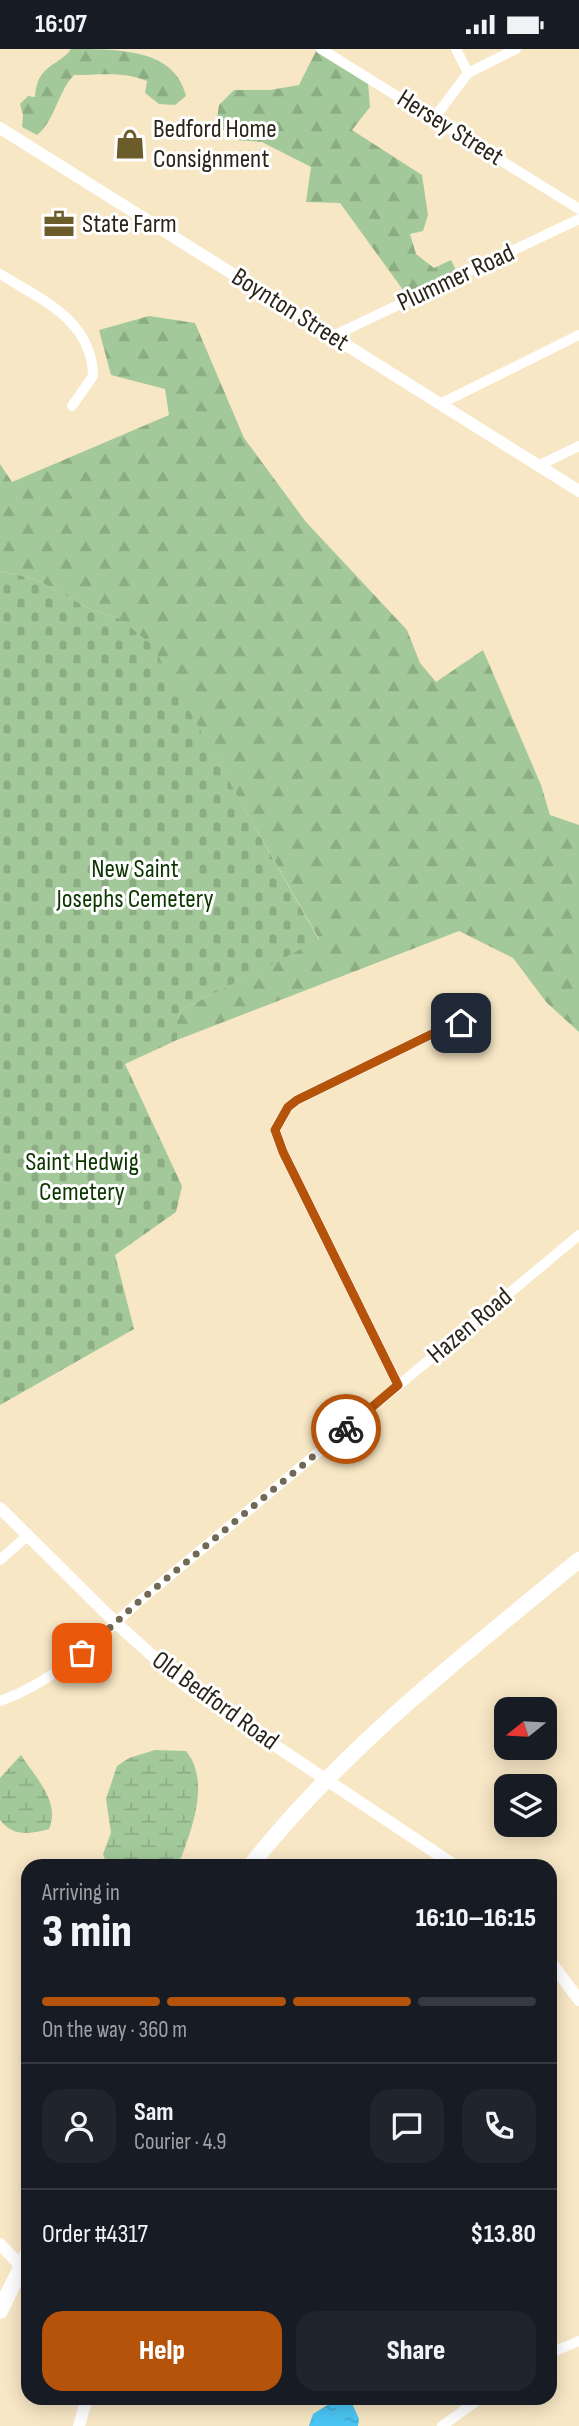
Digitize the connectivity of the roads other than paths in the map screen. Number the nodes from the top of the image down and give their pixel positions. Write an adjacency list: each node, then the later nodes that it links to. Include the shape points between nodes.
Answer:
1 (321, 49): 5 (street, Hersey Street)
2 (456, 49): 4 (street)
3 (516, 49): 4 (street)
4 (468, 73): 5 (street)
5 (435, 117): 7 (street, Hersey Street)
6 (0, 128): 11 (street, Boynton Street)
7 (579, 209)
8 (579, 219): 11 (street, Plummer Road)
9 (0, 274): 13 (street, via 62,312 79,329 90,352 93,376)
10 (579, 335): 12 (street)
11 (332, 336): 12 (street, Boynton Street)
12 (440, 404): 15 (street, Boynton Street)
13 (72, 406)
14 (579, 446): 15 (street)
15 (538, 466): 16 (street, Boynton Street)
16 (579, 491)
17 (461, 1023): 19 (street, via 297,1100 275,1130)
18 (579, 1235): 19 (street, Hazen Road)
19 (398, 1385): 24 (street, Hazen Road)
20 (0, 1509): 21 (street, Old Bedford Road)
21 (27, 1536): 22 (street); 24 (street, Old Bedford Road)
22 (0, 1560)
23 (579, 1560): 26 (main road, via 364,1742)
24 (116, 1623): 25 (street, Hazen Road, via 53,1676); 27 (street, Old Bedford Road, via 186,1686)
25 (0, 1701)
26 (256, 1859)
27 (445, 1859)
28 (557, 1970): 29 (street)
29 (579, 2000)
30 (0, 2244): 31 (street)
31 (21, 2261)
32 (21, 2272): 33 (main road)
33 (0, 2311)
34 (579, 2341): 35 (street)
35 (557, 2350)
36 (85, 2405): 38 (street)
37 (471, 2405): 39 (street)
38 (79, 2426)
39 (442, 2426)

